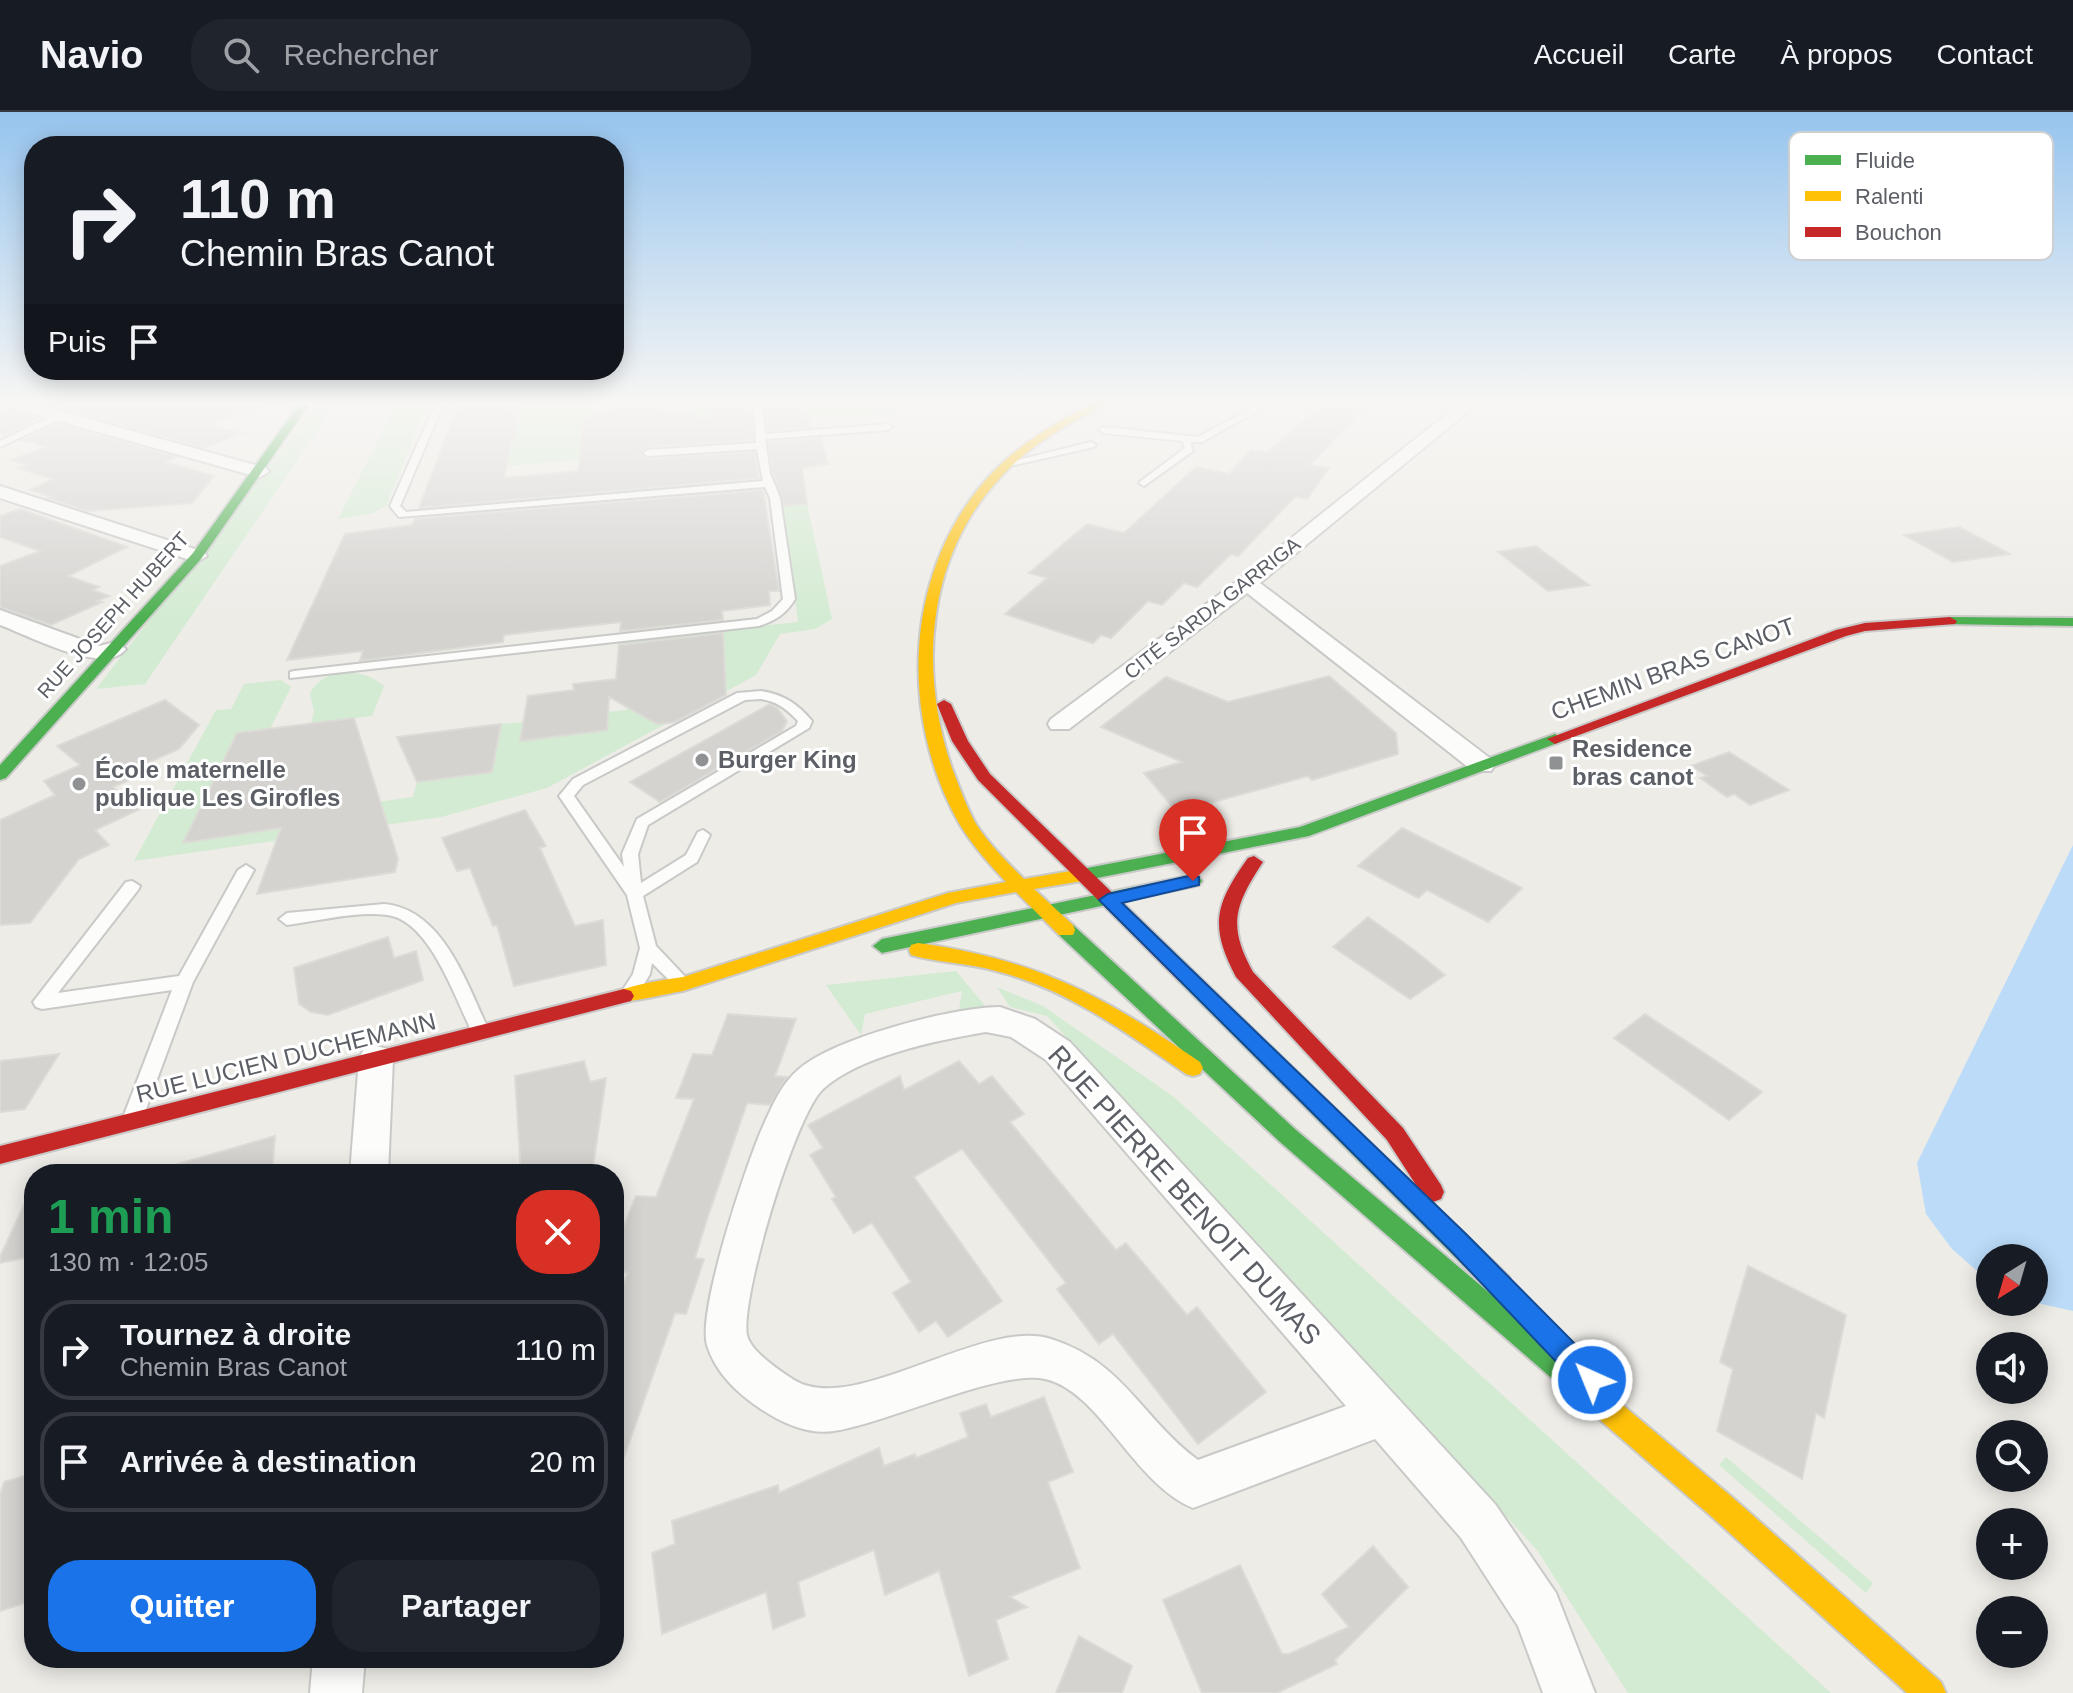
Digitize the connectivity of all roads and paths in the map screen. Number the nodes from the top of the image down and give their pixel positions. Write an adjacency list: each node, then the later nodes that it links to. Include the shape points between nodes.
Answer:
1 (259, 474): 10 (main road, RUE JOSEPH HUBERT)
2 (409, 474): 8 (lane, via 395,506 403,515)
3 (765, 474): 8 (lane)
4 (994, 474): 14 (main road, via 946,542)
5 (1156, 474): 7 (lane)
6 (1382, 474): 11 (street, CITÉ SARDA GARRIGA)
7 (1144, 483)
8 (767, 484): 16 (lane, via 775,498 789,599 774,617)
9 (0, 492): 10 (street)
10 (197, 556): 15 (main road, RUE JOSEPH HUBERT)
11 (1247, 583): 17 (street, CITÉ SARDA GARRIGA); 18 (street)
12 (0, 617): 15 (street, via 98,654)
13 (2073, 622): 18 (main road, CHEMIN BRAS CANOT, via 1967,620 1865,627)
14 (924, 641): 24 (main road, via 960,741 984,777); 25 (main road, via 927,719 937,757 969,827)
15 (115, 649): 19 (main road, RUE JOSEPH HUBERT)
16 (294, 675)
17 (1060, 724)
18 (1482, 765): 20 (main road, CHEMIN BRAS CANOT)
19 (0, 775)
20 (1303, 832): 22 (main road, CHEMIN BRAS CANOT); 24 (main road, CHEMIN BRAS CANOT)
21 (703, 835): 27 (lane, via 692,858)
22 (1254, 862): 28 (main road, CHEMIN BRAS CANOT); 44 (main road, via 1225,909 1223,928 1230,952 1246,977 1395,1134)
23 (246, 870): 34 (lane)
24 (1082, 873): 25 (main road, CHEMIN BRAS CANOT); 28 (main road)
25 (1021, 884): 29 (main road); 33 (main road, RUE LUCIEN DUCHEMANN, via 954,897)
26 (132, 886): 34 (lane, via 42,1002)
27 (635, 894): 27 (lane, via 630,854 642,822 802,728 805,721 793,707 761,693 742,696 578,782 566,796); 31 (lane)
28 (1108, 900): 29 (main road, CHEMIN BRAS CANOT); 44 (main road)
29 (1047, 913): 32 (main road, RUE LUCIEN DUCHEMANN); 40 (main road)
30 (287, 919): 38 (lane, via 393,910 426,931)
31 (648, 948): 35 (lane); 36 (lane)
32 (857, 950): 33 (main road, RUE LUCIEN DUCHEMANN); 40 (main road, via 990,958 1043,974 1101,1005)
33 (750, 965): 35 (main road, RUE LUCIEN DUCHEMANN)
34 (184, 982): 41 (lane)
35 (683, 984): 36 (main road, RUE LUCIEN DUCHEMANN); 37 (main road, RUE LUCIEN DUCHEMANN, via 655,998)
36 (630, 993): 37 (main road, RUE LUCIEN DUCHEMANN)
37 (584, 1009): 38 (main road, RUE LUCIEN DUCHEMANN)
38 (481, 1033): 39 (main road, RUE LUCIEN DUCHEMANN)
39 (376, 1059): 41 (main road, RUE LUCIEN DUCHEMANN); 43 (street)
40 (1262, 1116): 48 (main road)
41 (131, 1122): 42 (main road, RUE LUCIEN DUCHEMANN)
42 (0, 1155)
43 (370, 1164)
44 (1480, 1265): 45 (main road)
45 (1514, 1299)
46 (1536, 1322): 48 (main road)
47 (1384, 1413): 47 (street, RUE PIERRE BENOIT DUMAS, via 1193,1485 1173,1472 1099,1387 1075,1368 1030,1354 852,1404 820,1410 797,1405 771,1391 742,1364 729,1348 724,1326 785,1114 816,1075 858,1053 987,1019 1025,1028 1058,1051); 51 (street, RUE PIERRE BENOIT DUMAS, via 1478,1521 1538,1611)
48 (1680, 1472): 52 (main road)
49 (338, 1668): 50 (street)
50 (336, 1693)
51 (1569, 1693)
52 (1930, 1693)

